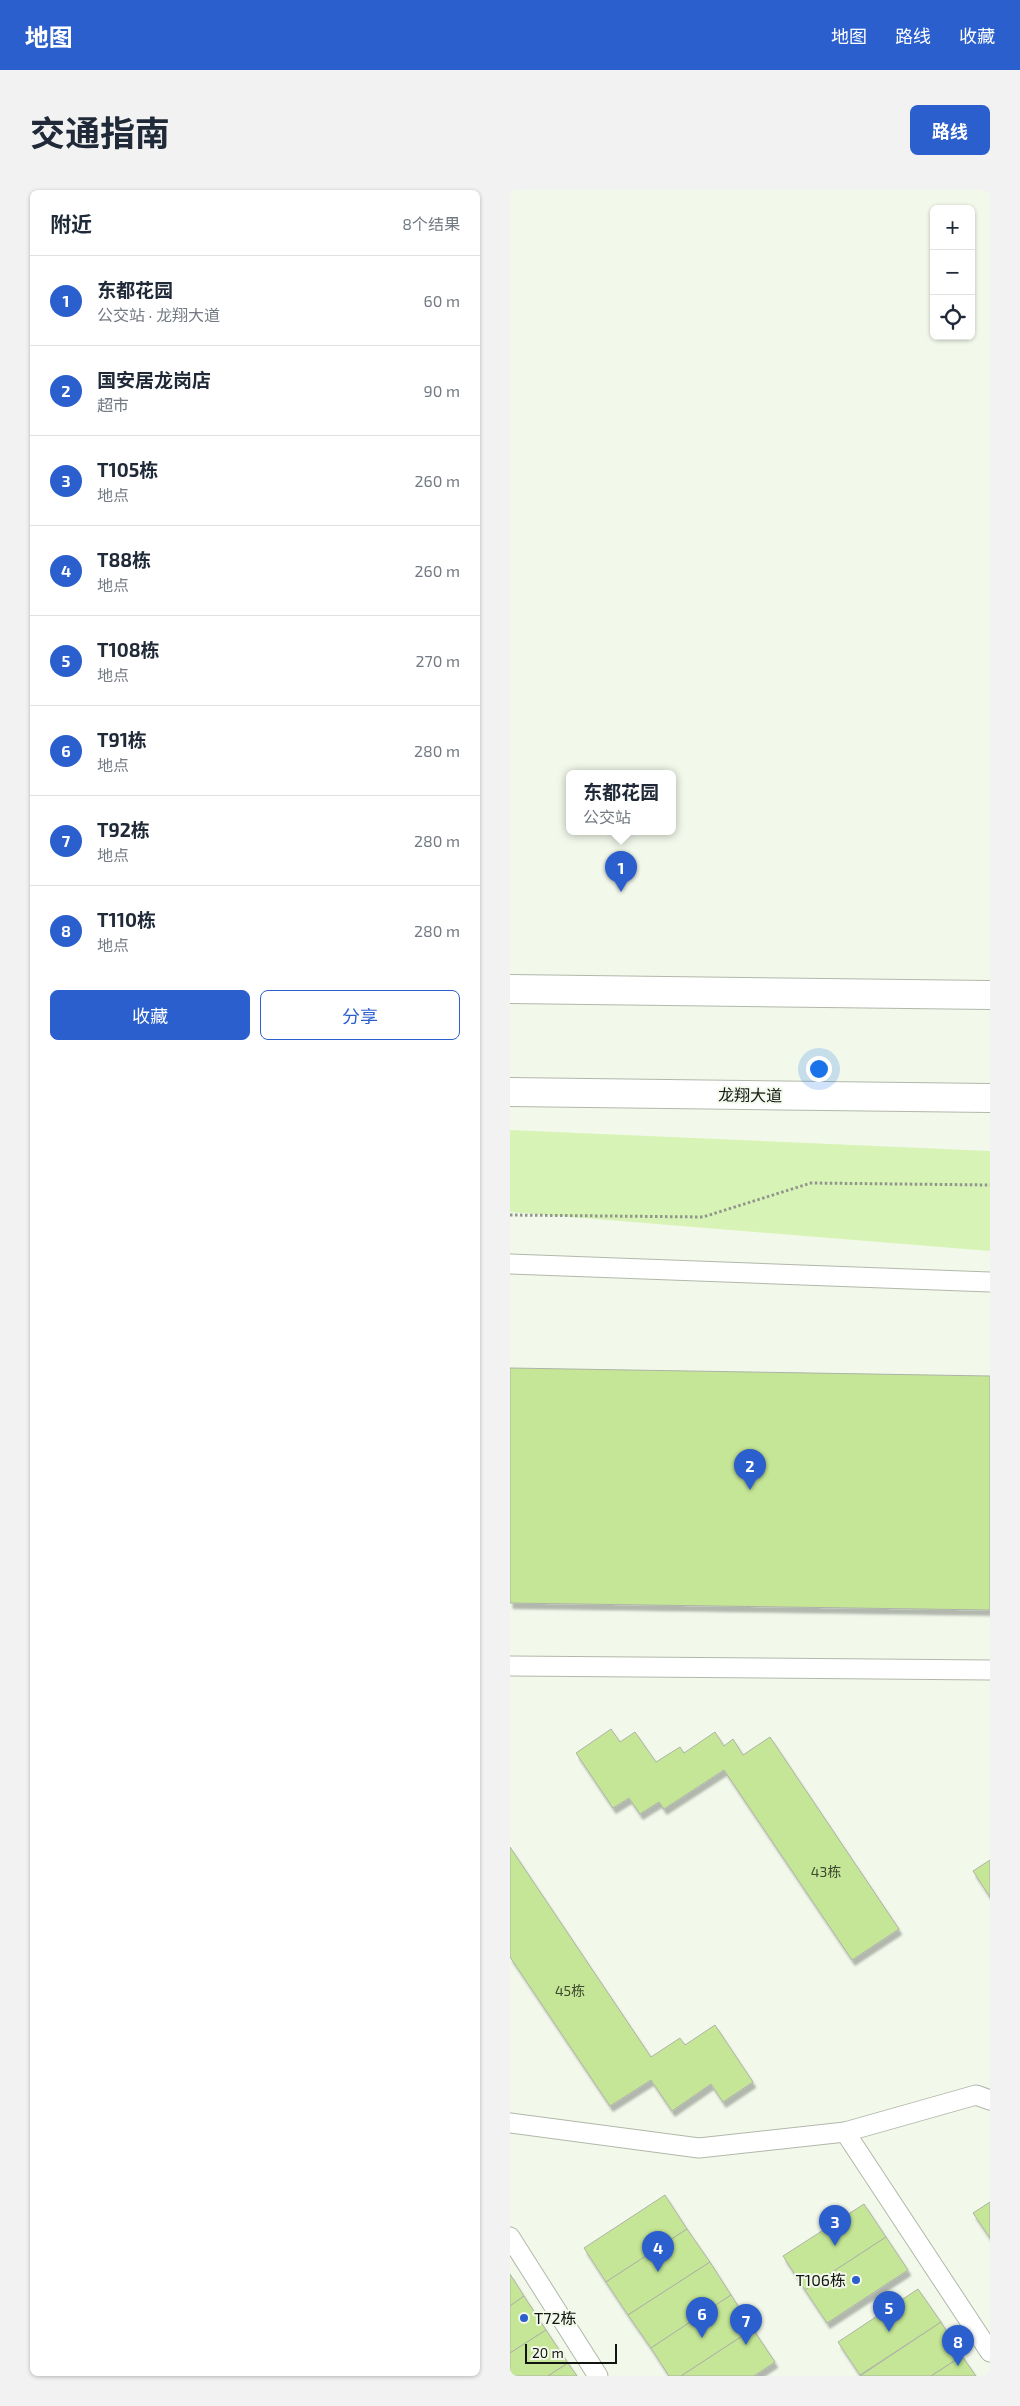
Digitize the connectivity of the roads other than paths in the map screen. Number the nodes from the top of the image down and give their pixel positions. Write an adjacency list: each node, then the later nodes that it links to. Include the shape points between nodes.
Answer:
1 (510, 989): 2 (main road)
2 (990, 995)
3 (510, 1092): 4 (main road, 龙翔大道)
4 (990, 1098)
5 (510, 1264): 6 (lane)
6 (990, 1282)
7 (510, 1666): 8 (lane)
8 (990, 1670)
9 (990, 2100): 11 (lane, via 976,2095)
10 (510, 2123): 11 (lane, via 699,2148)
11 (845, 2132): 13 (lane)
12 (510, 2238): 14 (lane)
13 (990, 2352)
14 (598, 2376)

